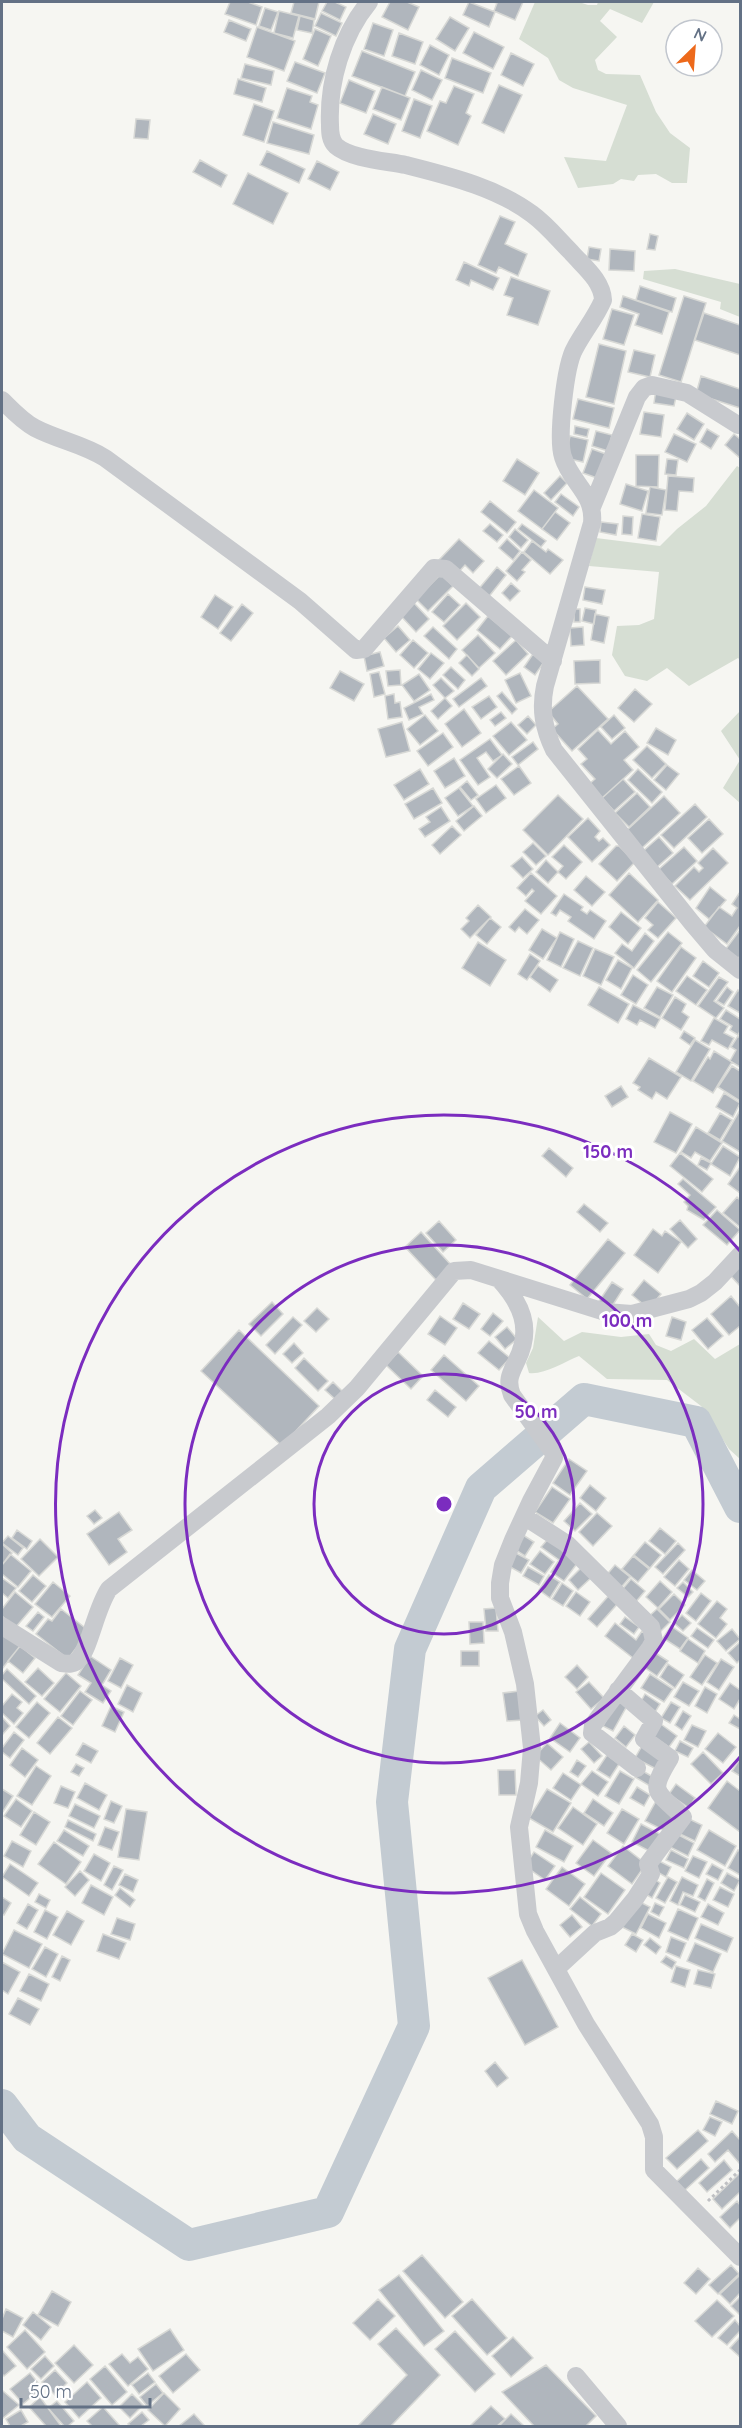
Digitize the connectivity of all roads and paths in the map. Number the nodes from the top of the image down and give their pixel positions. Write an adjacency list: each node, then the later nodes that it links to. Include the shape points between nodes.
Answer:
1 (369, 2): 4 (street, via 349,35 333,80 329,109 335,145 367,158 456,178 517,204 548,228 600,284 603,300 571,358 560,444 567,467)
2 (2, 400): 5 (street, via 26,423 105,458 300,601 356,650 364,649 434,568 440,568 446,569)
3 (738, 425): 4 (street, via 687,393 652,385 644,388)
4 (592, 507): 5 (street, via 592,523)
5 (553, 660): 6 (street, via 542,702 546,735 554,750 692,924 715,950)
6 (741, 970)
7 (741, 1255): 8 (street, via 701,1293 632,1314 605,1312)
8 (499, 1279): 9 (street, via 514,1295 524,1316 521,1352 508,1384 554,1458); 10 (street, via 471,1270 454,1271 357,1388 328,1416 110,1589 78,1660 61,1663)
9 (525, 1517): 11 (street, via 567,1544 651,1627 654,1641); 13 (street, via 503,1565 500,1598 525,1684 532,1748 519,1827 528,1914)
10 (2, 1626)
11 (618, 1690): 12 (street, via 597,1718 592,1733); 13 (street, via 654,1720 644,1739 670,1758 656,1781 657,1791 683,1817 648,1864 651,1874 645,1885 616,1922 595,1933)
12 (637, 1768)
13 (556, 1969): 15 (street, via 650,2124 654,2170)
14 (741, 2170): 15 (path)
15 (695, 2212): 16 (street)
16 (741, 2258)
17 (576, 2376): 18 (street)
18 (618, 2427)

